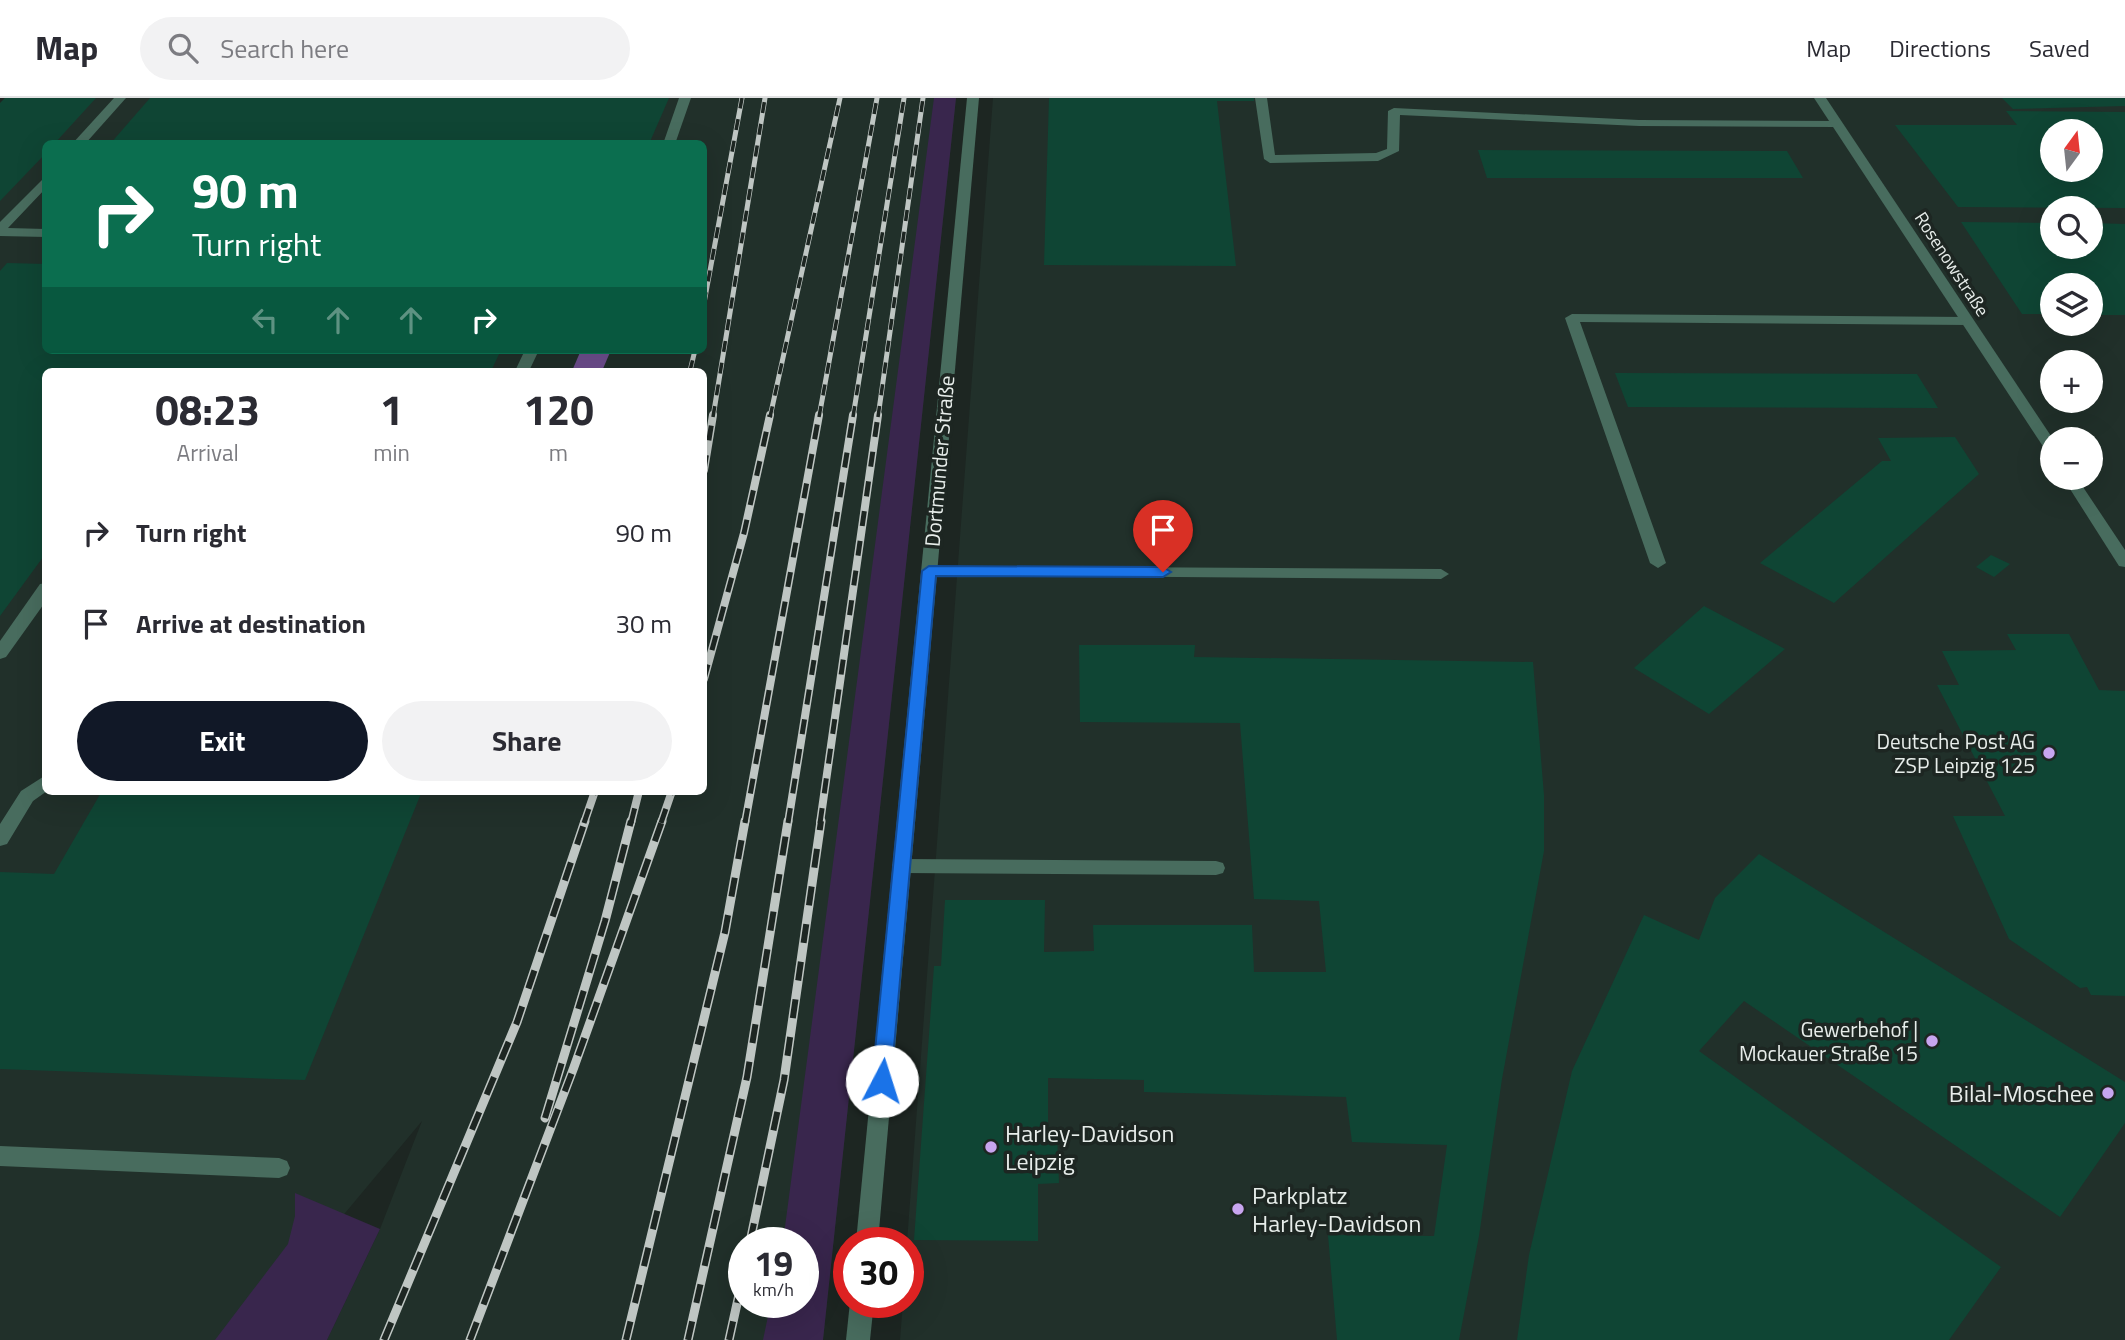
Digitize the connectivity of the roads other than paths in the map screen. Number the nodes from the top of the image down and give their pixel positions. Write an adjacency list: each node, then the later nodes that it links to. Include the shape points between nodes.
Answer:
1 (120, 98): 9 (street)
2 (685, 98): 10 (street)
3 (973, 98): 19 (street, Dortmunder Straße)
4 (1261, 98): 7 (street, via 1270,159 1378,157 1393,151)
5 (1390, 98): 7 (street)
6 (1820, 98): 8 (street, Rosenowstraße)
7 (1394, 111): 8 (street, via 1639,123)
8 (1836, 124): 14 (street, Rosenowstraße)
9 (82, 140)
10 (670, 140)
11 (42, 184): 12 (street)
12 (0, 231): 13 (street)
13 (42, 233)
14 (1967, 321): 15 (street, Rosenowstraße); 18 (street, via 1572,318)
15 (2040, 432)
16 (2078, 490): 17 (street)
17 (2125, 562)
18 (1658, 563)
19 (929, 571): 20 (street); 25 (street, Dortmunder Straße)
20 (1441, 574)
21 (42, 594): 22 (street)
22 (0, 653)
23 (42, 785): 24 (street, via 27,796)
24 (0, 839)
25 (901, 866): 26 (street); 29 (street, Dortmunder Straße)
26 (1216, 868)
27 (0, 1156): 28 (street)
28 (279, 1168)
29 (868, 1227)
30 (860, 1318): 31 (street)
31 (858, 1340)

